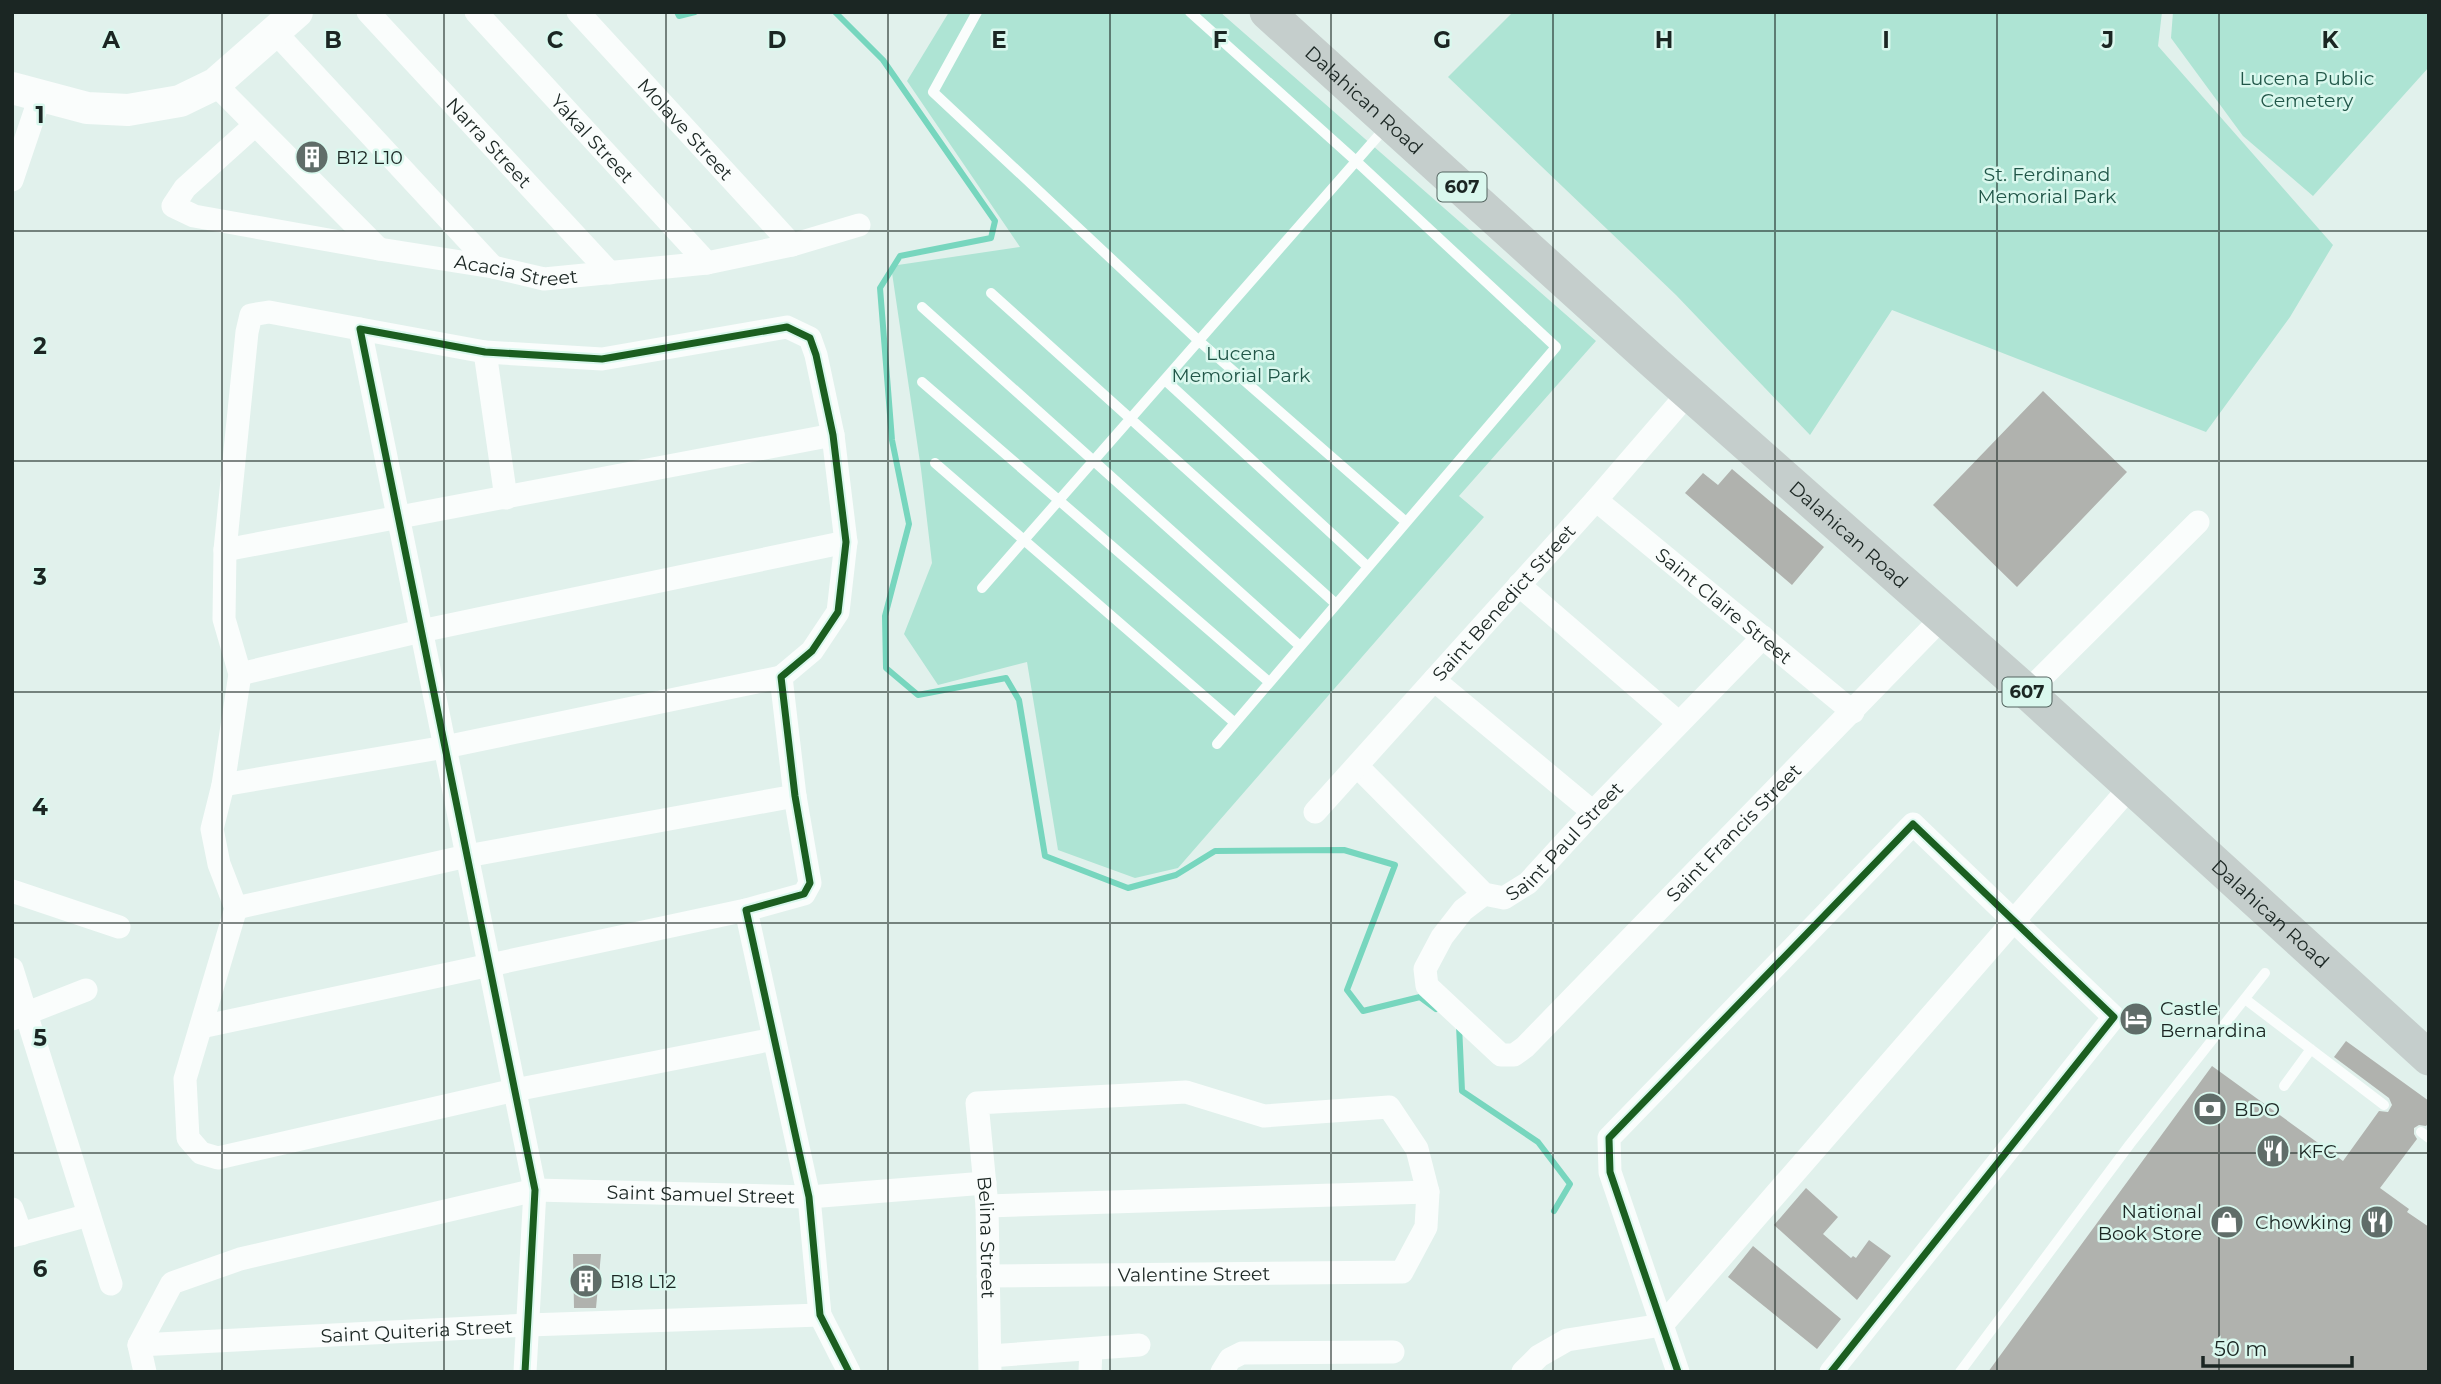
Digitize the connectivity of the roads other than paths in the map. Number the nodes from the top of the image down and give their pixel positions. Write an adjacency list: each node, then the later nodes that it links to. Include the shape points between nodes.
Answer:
1 (368, 12): 19 (street, Narra Street)
2 (476, 12): 17 (street, Yakal Street)
3 (578, 12): 15 (street, Molave Street)
4 (977, 12): 23 (lane, via 933,92)
5 (1190, 12): 12 (lane)
6 (1266, 12): 10 (main road, Dalahican Road / 607)
7 (286, 22): 8 (street); 18 (street)
8 (215, 84): 9 (street, via 180,101 128,110 87,108); 11 (street)
9 (26, 92): 13 (street)
10 (1390, 123): 12 (lane); 27 (main road, Dalahican Road / 607)
11 (256, 125): 16 (street); 16 (street, Acacia Street, via 185,188 173,206 194,216)
12 (1356, 161): 23 (lane); 36 (lane, via 1556,347)
13 (12, 180)
14 (859, 225): 15 (street, Acacia Street)
15 (792, 245): 17 (street, Acacia Street)
16 (379, 249): 18 (street, Acacia Street)
17 (707, 263): 19 (street, Acacia Street)
18 (494, 267): 19 (street, Acacia Street, via 544,279)
19 (610, 273)
20 (991, 293): 28 (lane)
21 (922, 307): 30 (lane)
22 (360, 329): 24 (street); 35 (street); 40 (street, via 269,312 251,315)
23 (1199, 341): 25 (lane); 36 (lane)
24 (485, 352): 29 (street, via 602,359 787,327 810,338); 32 (street)
25 (1165, 380): 28 (lane); 41 (lane)
26 (922, 382): 33 (lane)
27 (1690, 391): 34 (street, Saint Benedict Street); 45 (main road, Dalahican Road / 607)
28 (1130, 419): 30 (lane); 44 (lane)
29 (833, 436): 32 (street); 39 (street)
30 (1094, 461): 33 (lane); 48 (lane)
31 (935, 463): 38 (lane)
32 (506, 498): 35 (street)
33 (1059, 500): 38 (lane); 52 (lane)
34 (1596, 500): 42 (street, Saint Benedict Street); 47 (street, Saint Claire Street)
35 (399, 519): 40 (street); 46 (street)
36 (1406, 522): 41 (lane)
37 (2198, 522): 53 (street)
38 (1024, 540): 43 (lane); 55 (lane)
39 (846, 542): 46 (street); 50 (street, via 838,612 812,651)
40 (225, 550): 49 (street, via 224,619)
41 (1368, 566): 44 (lane)
42 (1519, 585): 51 (street, Saint Benedict Street); 56 (street)
43 (982, 588)
44 (1336, 604): 48 (lane)
45 (1943, 617): 53 (main road, Dalahican Road / 607); 54 (street, Saint Francis Street)
46 (421, 631): 49 (street); 58 (street)
47 (1763, 637): 54 (street, Saint Claire Street); 56 (street, Saint Paul Street)
48 (1300, 646): 52 (lane)
49 (240, 674): 60 (street)
50 (781, 677): 58 (street); 62 (street)
51 (1434, 680): 59 (street, Saint Benedict Street); 64 (street)
52 (1269, 682): 55 (lane)
53 (2028, 692): 61 (main road, Dalahican Road / 607)
54 (1853, 712): 67 (street, Saint Francis Street, via 1514,1055 1502,1055 1427,986 1426,969 1442,937)
55 (1235, 723): 57 (lane)
56 (1679, 723): 64 (street, Saint Paul Street)
57 (1216, 744)
58 (445, 747): 60 (street); 65 (street)
59 (1357, 766): 63 (street, Saint Benedict Street); 67 (street, Saint Paul Street)
60 (223, 785): 68 (street, via 212,829)
61 (2131, 786): 70 (street); 81 (main road, Dalahican Road / 607)
62 (796, 796): 65 (street); 69 (street, via 810,883 804,894)
63 (1315, 812)
64 (1593, 812): 67 (street, Saint Paul Street, via 1528,883 1504,898)
65 (467, 856): 68 (street); 72 (street)
66 (12, 891): 71 (street)
67 (1484, 894)
68 (236, 908): 78 (street)
69 (746, 910): 72 (street); 79 (street)
70 (2014, 921): 97 (street); 97 (street, via 1913,824 1609,1138 1610,1172); 110 (street, via 2114,1017)
71 (119, 927)
72 (489, 965): 78 (street); 83 (street)
73 (12, 969): 77 (street)
74 (2265, 973): 76 (lane)
75 (86, 990): 77 (street)
76 (2245, 999): 80 (lane); 111 (lane)
77 (19, 1016): 91 (street)
78 (201, 1027): 83 (street, via 185,1079 188,1138 201,1153 218,1158)
79 (774, 1040): 83 (street); 88 (street)
80 (2311, 1049): 82 (lane); 84 (lane)
81 (2429, 1058)
82 (2284, 1086)
83 (515, 1090): 86 (street)
84 (2384, 1105)
85 (985, 1183): 87 (street, Belina Street, via 977,1104 1186,1092 1264,1116 1389,1107 1418,1149); 88 (street); 89 (street, Belina Street)
86 (535, 1190): 88 (street, Saint Samuel Street); 96 (street); 98 (street, Saint Samuel Street, via 240,1259 172,1283)
87 (1428, 1192): 89 (street); 93 (street, Valentine Street, via 1426,1227 1402,1272)
88 (809, 1197): 95 (street, Saint Samuel Street)
89 (987, 1206): 93 (street, Belina Street)
90 (12, 1209): 92 (street)
91 (89, 1215): 92 (street); 94 (street)
92 (17, 1235)
93 (988, 1276): 102 (street, Belina Street)
94 (111, 1284)
95 (820, 1315): 96 (street, Saint Quiteria Street); 105 (street, Saint Samuel Street)
96 (528, 1325): 98 (street, Saint Quiteria Street); 104 (street)
97 (1662, 1325): 108 (street, via 1567,1340 1539,1356); 109 (street)
98 (139, 1345): 103 (street)
99 (1139, 1346): 100 (street)
100 (1091, 1349): 102 (street); 106 (street)
101 (1393, 1352): 107 (street, via 1242,1353 1230,1359)
102 (990, 1364)
103 (145, 1372)
104 (525, 1372)
105 (849, 1372)
106 (1090, 1372)
107 (1222, 1372)
108 (1523, 1372)
109 (1678, 1372)
110 (1831, 1372)
111 (1960, 1372)

